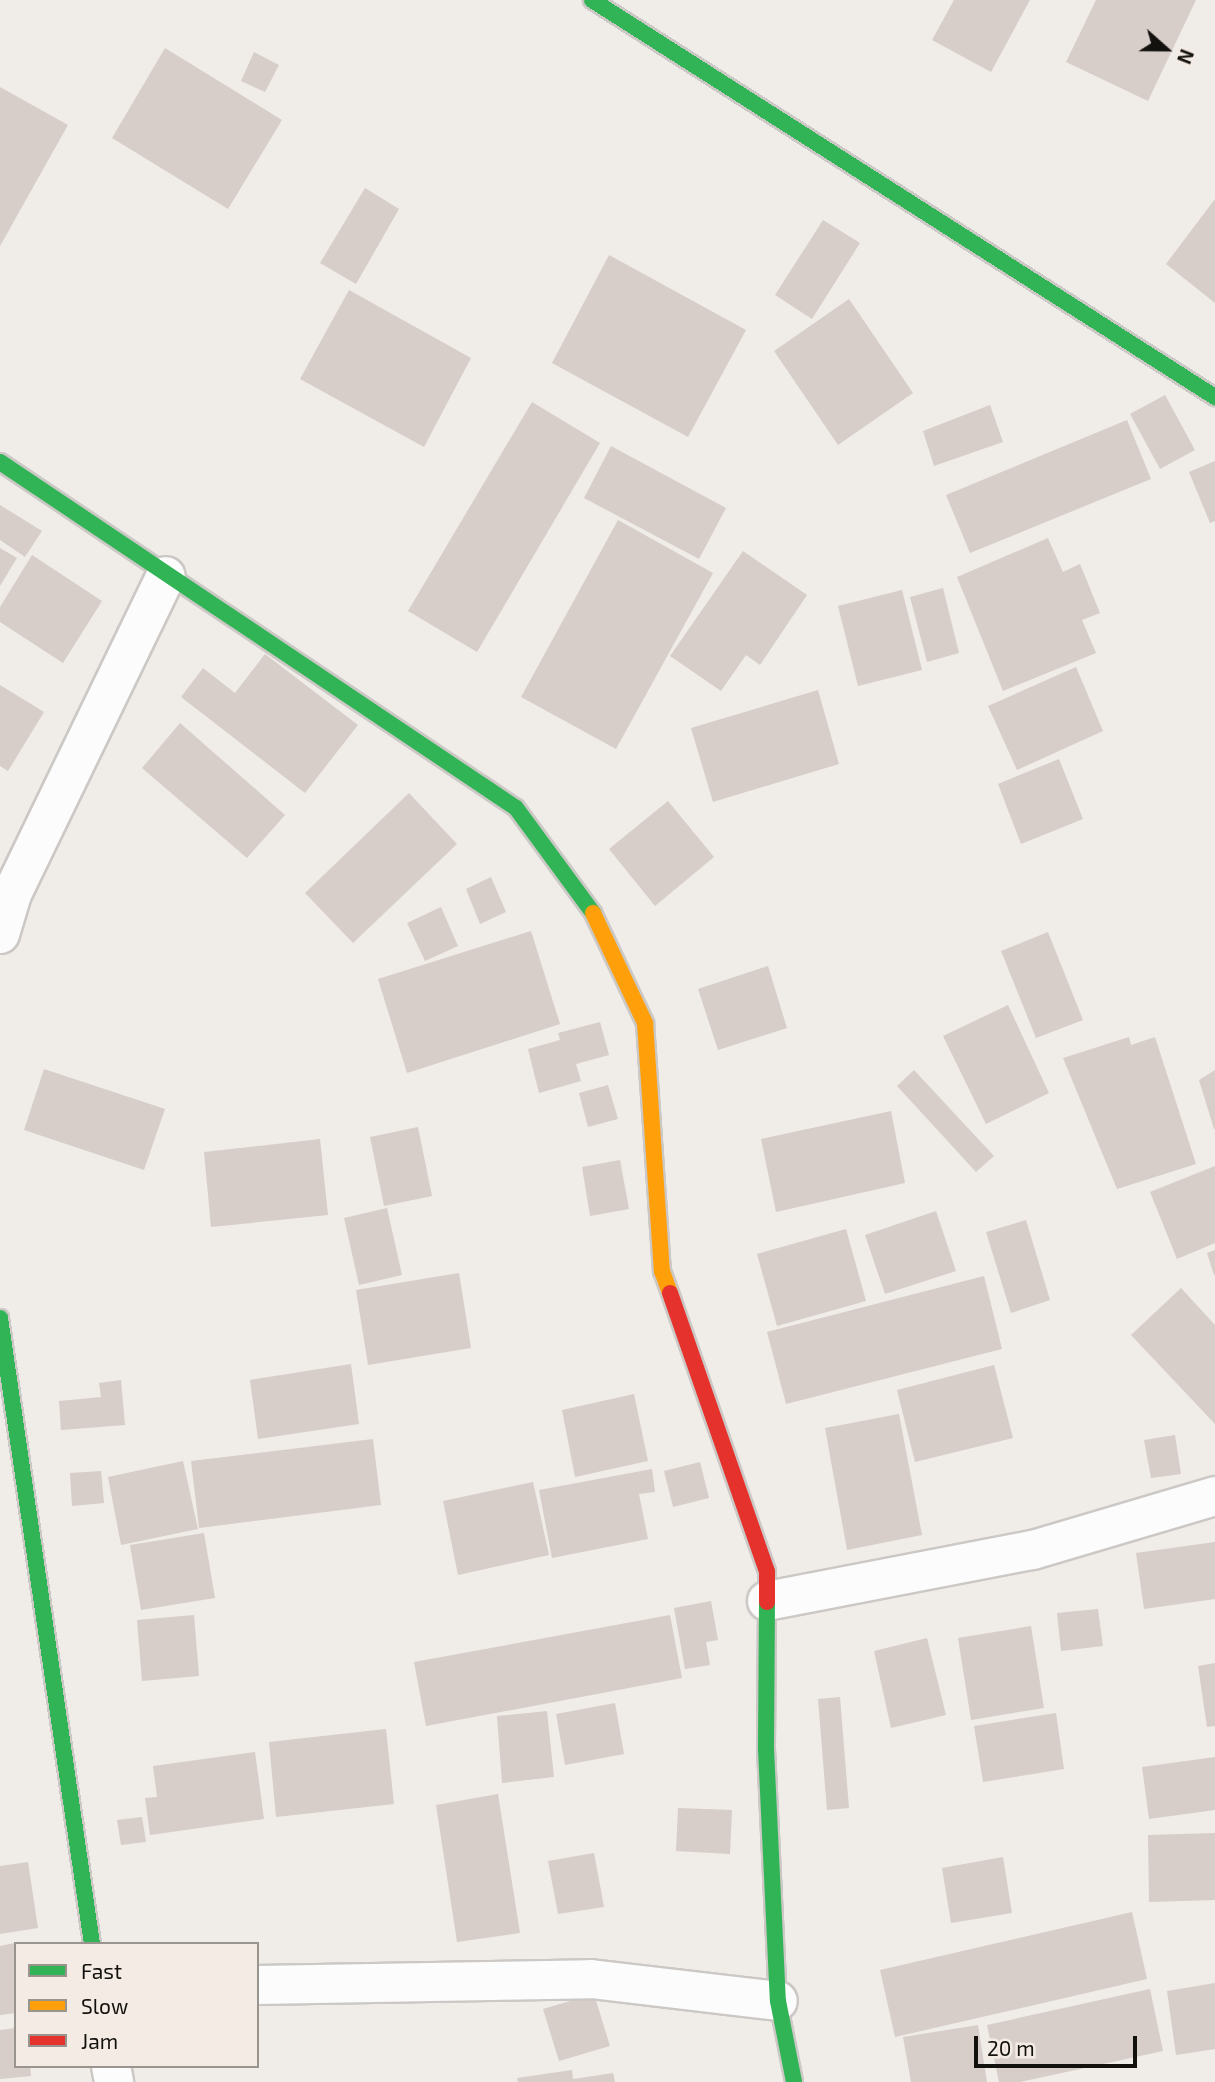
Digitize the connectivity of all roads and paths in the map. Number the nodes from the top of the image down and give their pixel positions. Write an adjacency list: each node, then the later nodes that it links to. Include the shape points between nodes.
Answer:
1 (592, 0): 2 (street)
2 (1215, 397)
3 (0, 462): 4 (street)
4 (166, 576): 5 (street, via 12,894); 8 (street, via 516,808 587,901 645,1023 662,1271 767,1572)
5 (0, 934)
6 (0, 1318): 9 (street)
7 (1215, 1496): 8 (street, via 1033,1550)
8 (767, 1601): 11 (street, via 766,1749)
9 (92, 1942)
10 (259, 1985): 11 (street, via 591,1979)
11 (778, 2001): 12 (street)
12 (794, 2082)

